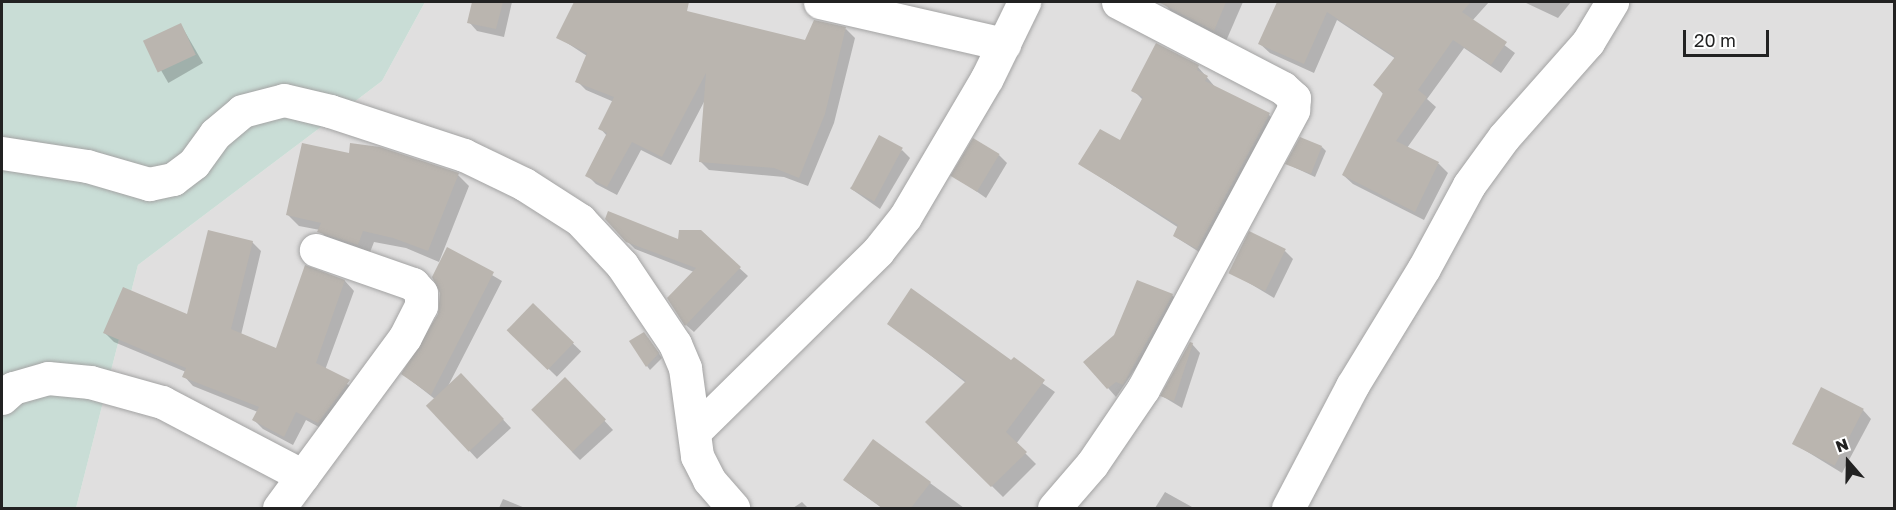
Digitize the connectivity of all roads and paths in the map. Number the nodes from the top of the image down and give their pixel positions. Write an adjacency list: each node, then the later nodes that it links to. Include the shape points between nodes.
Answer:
1 (820, 2): 5 (street)
2 (1024, 2): 5 (street)
3 (1118, 2): 13 (street, via 1283,88 1294,98 1293,110 1143,388 1092,464)
4 (1612, 2): 14 (street, via 1588,42 1504,137 1469,185 1352,386)
5 (1004, 44): 9 (street, via 926,187 878,251)
6 (2, 153): 9 (street, via 87,166 149,184 173,179 194,164 215,134 242,111 284,100 464,155 551,199 580,220 622,265 675,344 685,368)
7 (316, 250): 10 (street, via 413,284 421,293 421,306 405,337)
8 (2, 398): 10 (street, via 13,388 48,378 90,382 162,402)
9 (695, 431): 12 (street, via 697,456)
10 (303, 476): 11 (street)
11 (279, 508)
12 (733, 508)
13 (1054, 508)
14 (1288, 508)

